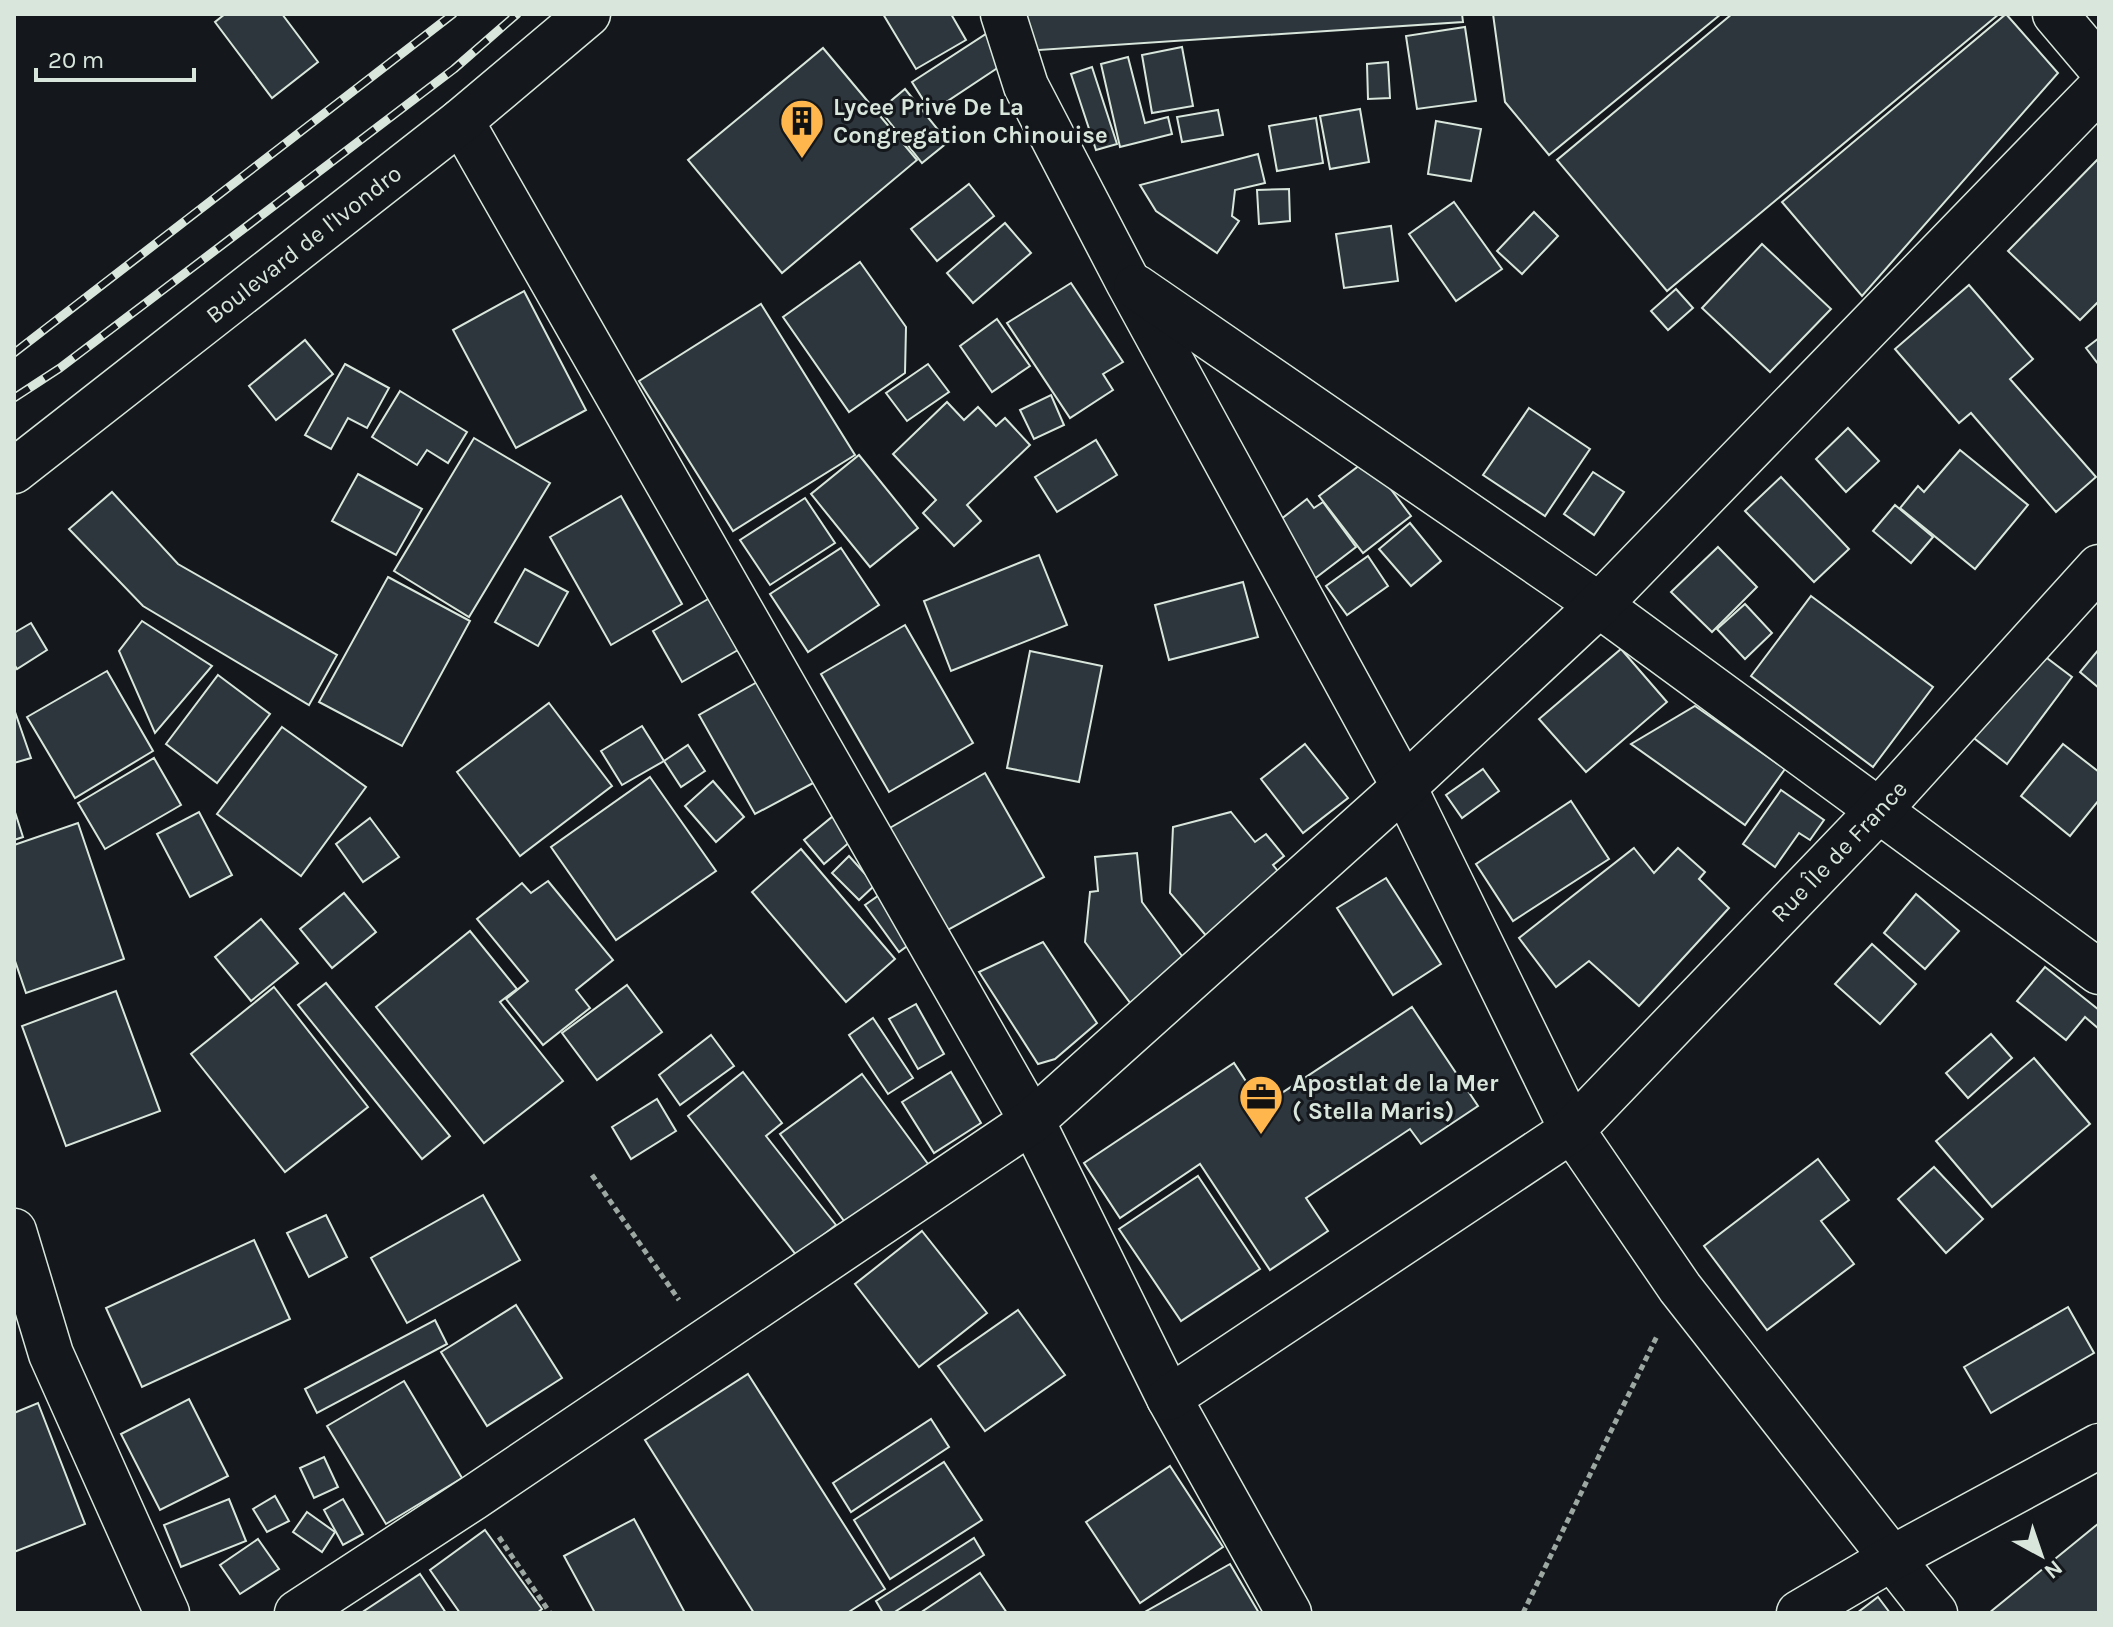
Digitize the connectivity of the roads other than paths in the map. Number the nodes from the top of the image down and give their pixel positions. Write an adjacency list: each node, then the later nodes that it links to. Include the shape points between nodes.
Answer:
1 (588, 14): 6 (street, Boulevard de l'Ivondro)
2 (1003, 14): 7 (street, via 1026,86)
3 (2055, 14): 4 (street)
4 (2099, 66)
5 (2099, 89): 10 (street)
6 (461, 121): 8 (street, Boulevard de l'Ivondro); 14 (street)
7 (1128, 282): 10 (street); 11 (street)
8 (14, 471)
9 (2099, 567): 12 (street, Rue Île de France)
10 (1599, 605): 11 (street); 12 (street)
11 (1404, 787): 14 (street); 15 (street)
12 (1880, 809): 13 (street); 15 (street, Rue Île de France)
13 (2099, 972)
14 (1032, 1121): 17 (street); 21 (street)
15 (1572, 1130): 17 (street, Rue Île de France); 19 (street, via 1680,1288)
16 (14, 1231): 20 (street, via 51,1354)
17 (1169, 1398): 22 (street)
18 (2099, 1446): 19 (street)
19 (1894, 1557): 23 (street); 24 (street)
20 (167, 1613)
21 (297, 1613)
22 (1289, 1613)
23 (1799, 1613)
24 (1935, 1613)

